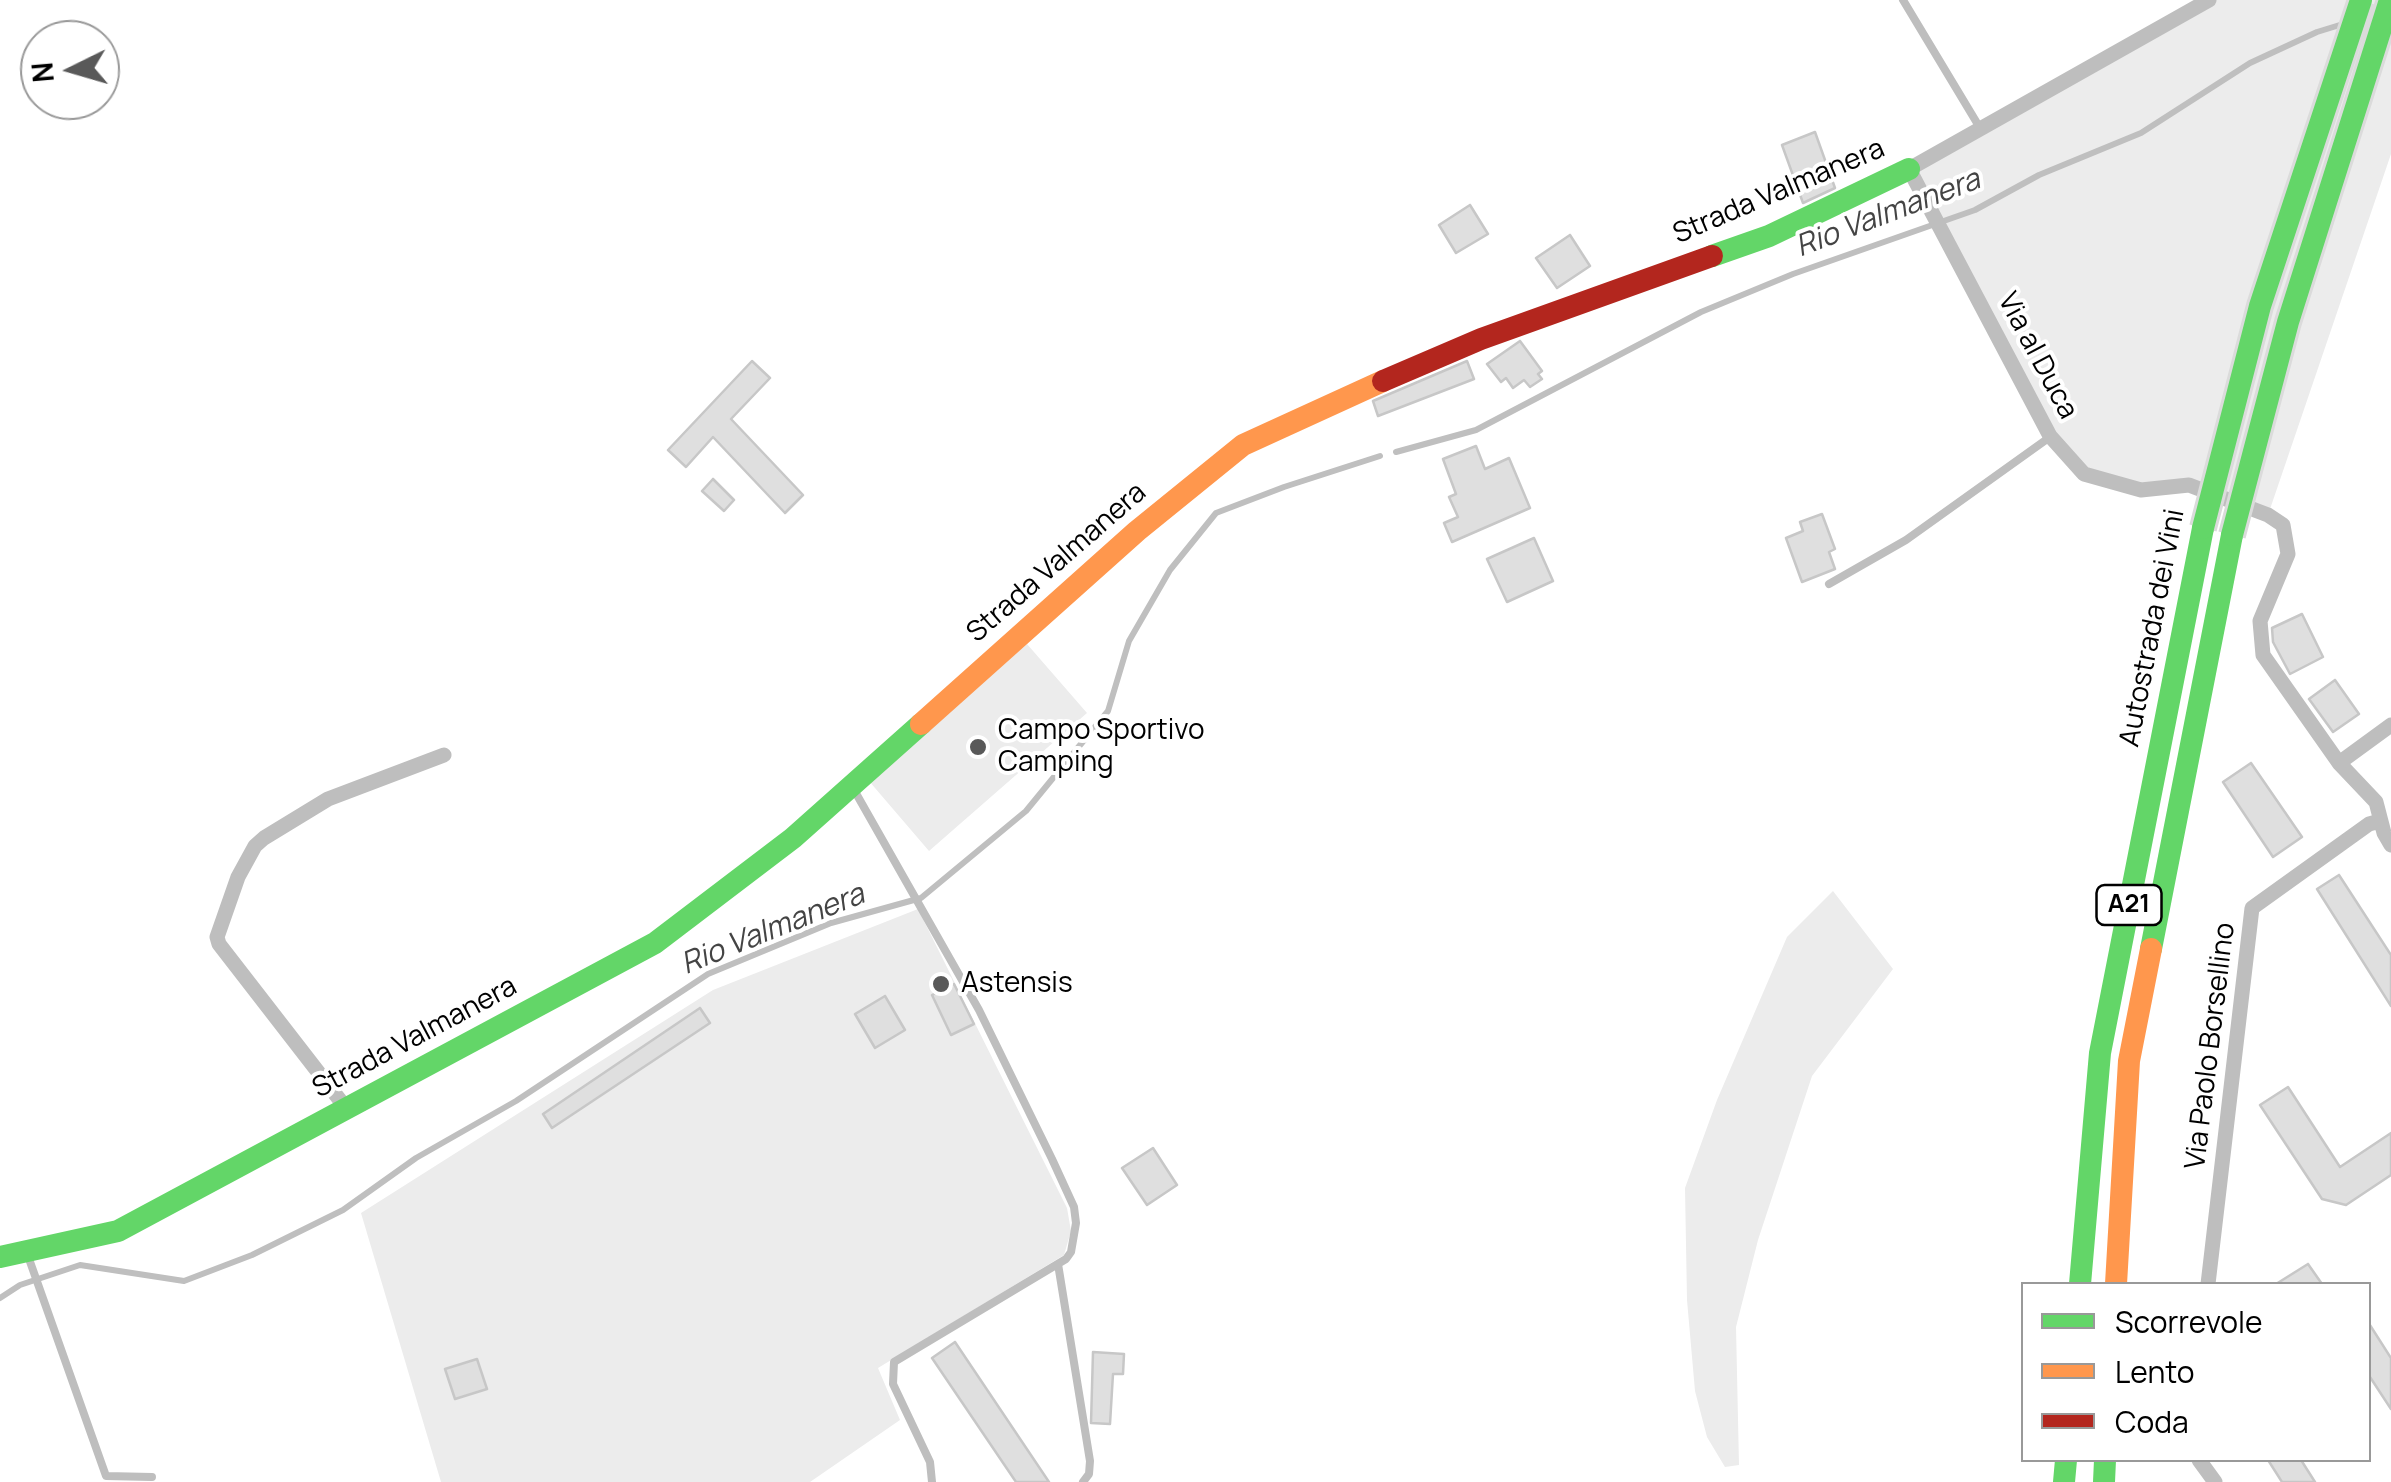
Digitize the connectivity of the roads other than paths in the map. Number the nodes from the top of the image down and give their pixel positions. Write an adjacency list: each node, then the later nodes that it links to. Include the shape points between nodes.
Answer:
1 (1903, 0): 6 (lane)
2 (1912, 0): 6 (lane)
3 (2209, 0): 7 (street, Strada Valmanera)
4 (2362, 0): 21 (main road, Autostrada dei Vini / A21, bridge, via 2260,306 2203,528 2100,1053)
5 (2390, 0): 22 (main road, A21, bridge, via 2288,322 2232,535 2130,1061)
6 (1912, 14): 7 (lane)
7 (1980, 128): 8 (street, Strada Valmanera)
8 (1909, 169): 9 (street, Via al Duca); 14 (main road, Strada Valmanera, via 1769,236 1481,339 1244,445 1137,530)
9 (2050, 436): 10 (lane, via 1906,540); 13 (street, Via al Duca, via 2084,474 2141,490 2190,485 2283,525 2288,554 2260,620 2263,655)
10 (1830, 584)
11 (2391, 725): 13 (street)
12 (444, 755): 17 (street, via 328,799 264,838 238,877 218,937)
13 (2339, 763): 15 (street, Via al Duca, via 2376,802)
14 (851, 784): 17 (main road, Strada Valmanera, via 654,943); 20 (lane, via 979,1010 1074,1207 1076,1238)
15 (2380, 821): 16 (street, Via al Duca); 23 (street, Via Paolo Borsellino, via 2252,908)
16 (2391, 845)
17 (346, 1108): 19 (main road, Strada Valmanera, via 118,1231)
18 (0, 1257): 19 (main road, Strada Valmanera)
19 (30, 1261): 24 (lane, via 106,1476)
20 (1058, 1264): 25 (lane, via 894,1362 893,1384 930,1462); 26 (lane, via 1090,1461)
21 (2080, 1282)
22 (2116, 1282)
23 (2208, 1282)
24 (152, 1477)
25 (932, 1482)
26 (1083, 1482)

